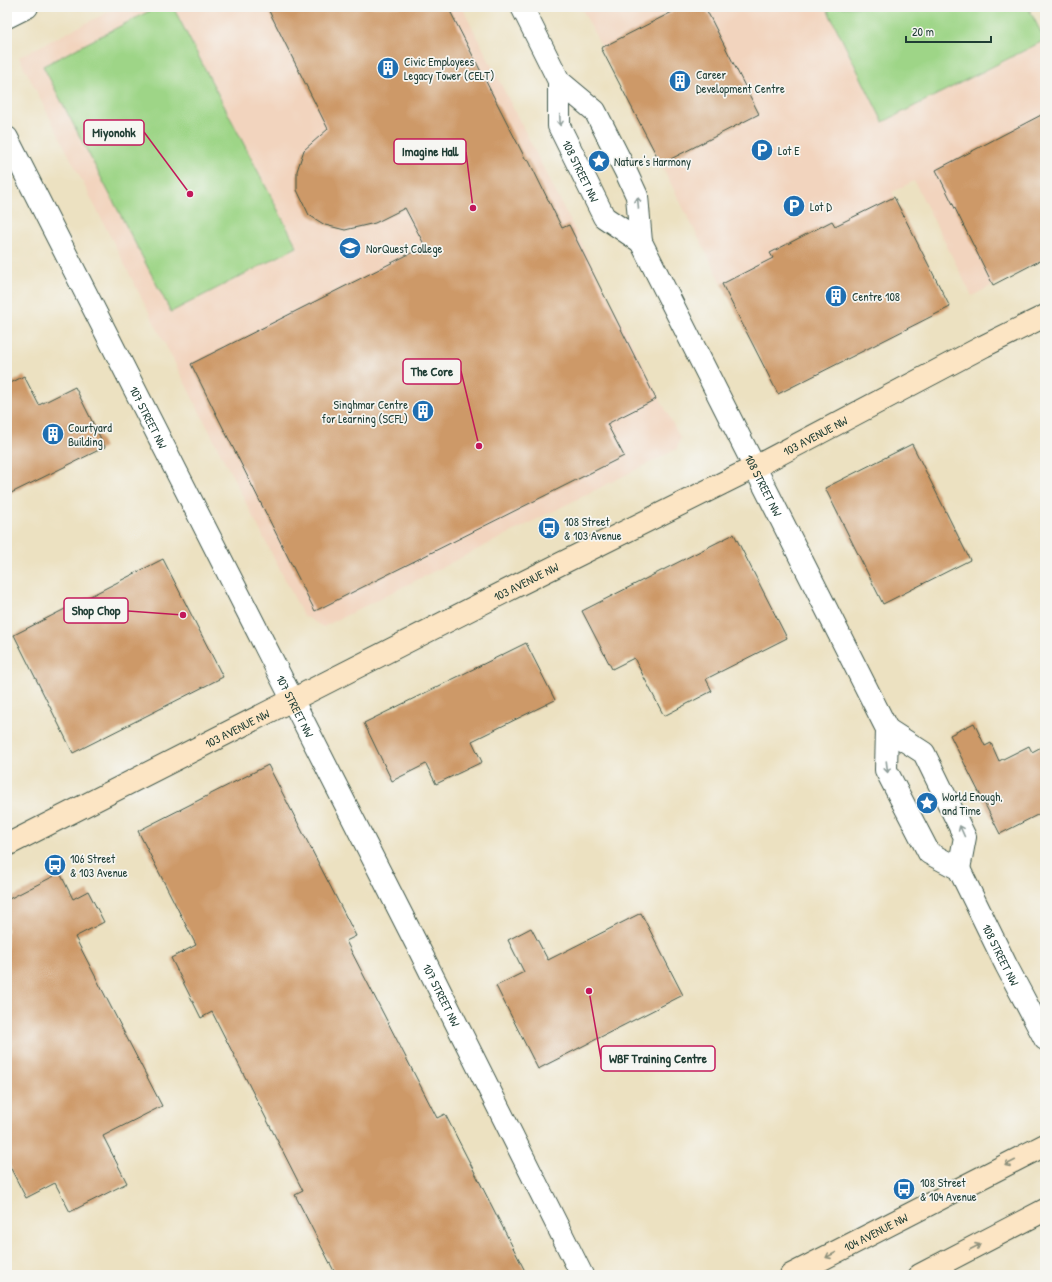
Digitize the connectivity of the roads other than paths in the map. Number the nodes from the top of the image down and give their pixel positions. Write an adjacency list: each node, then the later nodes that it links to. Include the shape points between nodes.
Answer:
1 (27, 7): 3 (street)
2 (522, 7): 4 (street, 108 STREET NW)
3 (7, 17)
4 (559, 81): 6 (street, 108 STREET NW, one-way to 4, via 638,196 625,170 595,111); 6 (street, 108 STREET NW, one-way to 6, via 559,126 604,217)
5 (7, 138): 9 (street, 107 STREET NW)
6 (640, 242): 8 (street, 108 STREET NW)
7 (1045, 316): 8 (street, 103 AVENUE NW)
8 (755, 467): 9 (street, 103 AVENUE NW); 10 (street, 108 STREET NW)
9 (292, 700): 11 (street, 103 AVENUE NW); 16 (street, 107 STREET NW)
10 (888, 729): 12 (street, 108 STREET NW, one-way to 12, via 886,770 929,853); 12 (street, 108 STREET NW, one-way to 10, via 965,837 924,753)
11 (7, 845)
12 (959, 869): 13 (street, 108 STREET NW)
13 (1045, 1039)
14 (1045, 1145): 17 (street, 104 AVENUE NW, one-way to 17)
15 (1045, 1210): 18 (street, one-way to 15)
16 (582, 1275)
17 (791, 1275)
18 (920, 1275)

